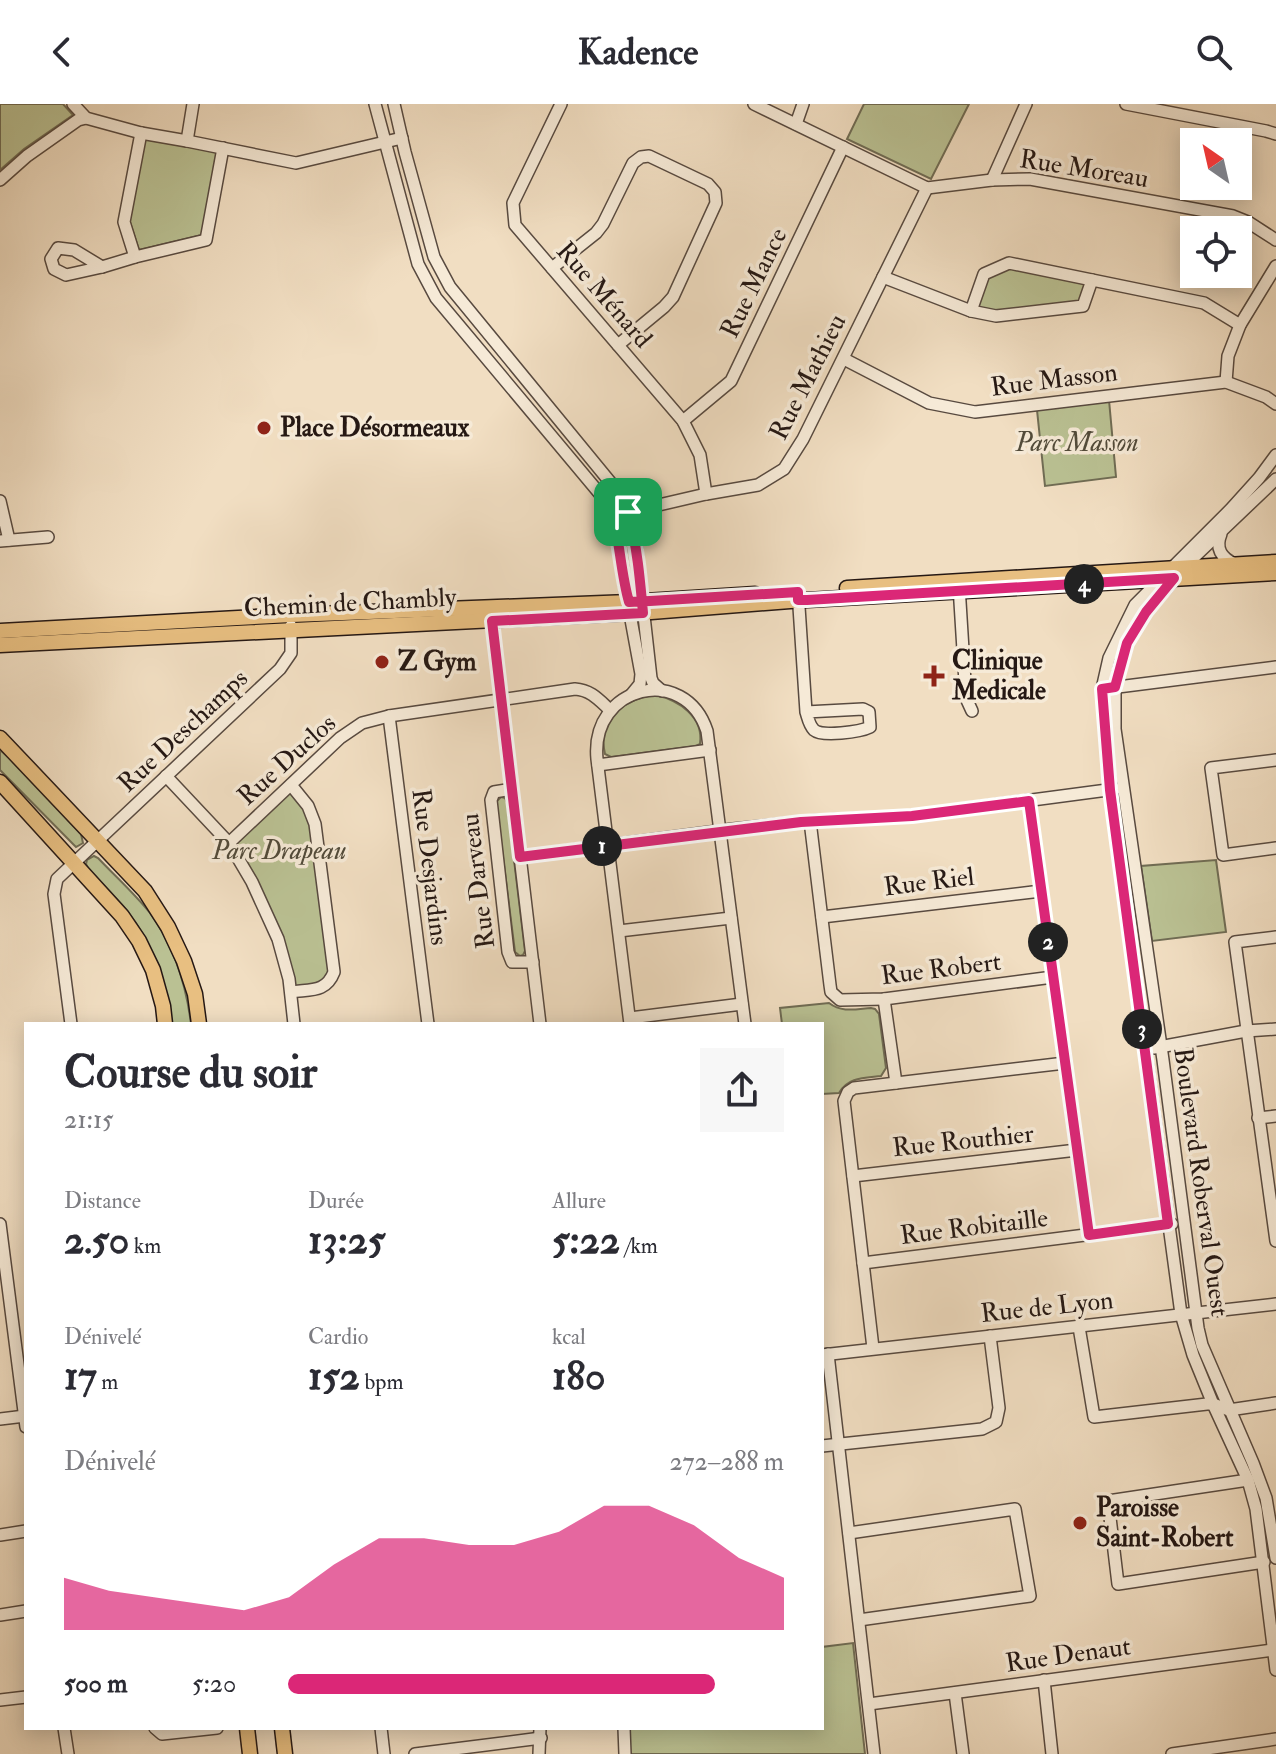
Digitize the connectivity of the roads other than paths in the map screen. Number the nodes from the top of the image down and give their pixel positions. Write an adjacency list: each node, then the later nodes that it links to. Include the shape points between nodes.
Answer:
1 (73, 104): 11 (street)
2 (193, 104): 17 (street)
3 (375, 104): 18 (street)
4 (394, 104): 16 (street)
5 (549, 104): 12 (street)
6 (561, 104): 12 (street, Rue Ménard)
7 (754, 104): 13 (street)
8 (803, 104): 13 (street)
9 (1026, 104): 22 (street)
10 (1126, 104): 15 (street)
11 (86, 118): 14 (street); 21 (street)
12 (553, 121): 28 (street, Rue Ménard, via 513,203 515,225)
13 (796, 124): 19 (street)
14 (141, 133): 17 (street); 25 (street, via 124,222)
15 (1276, 134)
16 (402, 138): 18 (street); 43 (street, via 434,257 450,287 615,488)
17 (187, 141): 20 (street)
18 (385, 143): 20 (street, via 296,163); 44 (street, via 418,264 436,298)
19 (843, 147): 23 (street); 37 (street, Rue Mance, via 731,381)
20 (223, 148): 25 (street, via 206,240)
21 (0, 180)
22 (992, 180): 23 (street, Rue Moreau); 24 (street, Rue Moreau, via 1030,179 1233,216)
23 (927, 188): 29 (street, Rue Mathieu)
24 (1276, 240)
25 (135, 257): 27 (street)
26 (1276, 266): 32 (street)
27 (102, 267)
28 (552, 268): 33 (street, Rue Ménard); 33 (street, via 596,233 641,157 649,156 715,192 716,203 673,297)
29 (883, 277): 31 (street); 34 (street, Rue Mathieu)
30 (1092, 280): 31 (street, via 1083,306 996,316); 31 (street, via 1009,263 984,274); 32 (street, via 1204,303)
31 (971, 311)
32 (1240, 325): 35 (street, via 1228,356)
33 (618, 345): 37 (street, Rue Ménard)
34 (844, 359): 35 (street, Rue Masson, via 929,403 975,412); 41 (street, Rue Mathieu, via 784,469 758,485)
35 (1226, 382): 36 (street, Rue Masson)
36 (1276, 404)
37 (683, 421): 41 (street, Rue Ménard, via 700,455)
38 (1276, 455): 39 (street)
39 (1259, 478): 40 (street); 50 (street)
40 (1273, 483): 45 (street)
41 (706, 494): 43 (street, Rue Mathieu)
42 (0, 501): 47 (street)
43 (628, 512): 44 (street, Rue Mathieu); 56 (street, via 635,536)
44 (613, 516): 56 (street, via 625,587)
45 (1221, 533): 49 (street, via 1219,551); 50 (street)
46 (48, 537): 47 (street)
47 (4, 541)
48 (1276, 562): 49 (main road, Chemin de Chambly)
49 (1235, 564): 50 (main road, Chemin de Chambly)
50 (1172, 573): 51 (main road, Chemin de Chambly); 52 (main road, Chemin de Chambly); 53 (main road, Chemin de Chambly); 55 (street, Boulevard Roberval Ouest); 62 (street, Boulevard Roberval Ouest, via 1127,643)
51 (1276, 573)
52 (1121, 581): 53 (main road, Chemin de Chambly); 55 (street, via 1133,591)
53 (960, 587): 54 (main road, Chemin de Chambly); 68 (street, via 966,698)
54 (798, 596): 56 (main road, Chemin de Chambly); 69 (street)
55 (1135, 605): 63 (street, Boulevard Roberval Ouest, via 1109,658)
56 (636, 607): 57 (main road, Chemin de Chambly); 58 (main road, Chemin de Chambly); 64 (street, via 651,678); 65 (street, via 641,676)
57 (492, 621): 58 (main road, Chemin de Chambly); 66 (street, Rue Darveau)
58 (291, 622): 59 (main road, Chemin de Chambly); 60 (main road, Chemin de Chambly); 75 (street, Rue Deschamps, via 291,653 280,669)
59 (0, 631)
60 (0, 645)
61 (1276, 667): 62 (street)
62 (1115, 687): 63 (street); 77 (street, Boulevard Roberval Ouest)
63 (1102, 689): 80 (street, Boulevard Roberval Ouest)
64 (662, 691): 65 (street); 72 (street, via 679,696 697,711 706,725)
65 (631, 695): 67 (street)
66 (501, 700): 67 (street, Rue Duclos, via 579,689); 70 (street, Rue Duclos); 78 (street, Rue Darveau)
67 (610, 710): 74 (street, via 598,733)
68 (972, 711)
69 (806, 712): 69 (street, via 820,734 870,727 869,712 863,709)
70 (389, 716): 76 (street, Rue Duclos, via 362,723 340,738); 105 (street, Rue Desjardins)
71 (0, 738): 84 (main road)
72 (710, 750): 74 (street); 83 (street)
73 (1276, 760): 87 (street, via 1211,768 1223,855)
74 (598, 765): 86 (street)
75 (166, 776): 84 (street, Rue Deschamps); 85 (street)
76 (291, 785): 85 (street, Rue Duclos); 97 (street, via 315,824 334,972 322,988)
77 (1123, 788): 80 (street); 110 (street, Boulevard Roberval Ouest)
78 (512, 789): 88 (street, Rue Darveau); 95 (street, Rue Darveau, via 494,792 491,800 508,952 512,962)
79 (3, 790): 89 (main road)
80 (1110, 790): 81 (street); 111 (street, Boulevard Roberval Ouest)
81 (1029, 801): 82 (street, via 912,816); 90 (street)
82 (810, 821): 83 (street); 91 (street)
83 (720, 831): 86 (street); 92 (street)
84 (97, 842): 89 (street, Rue Deschamps); 103 (main road, via 145,891 168,927 195,994)
85 (229, 843): 97 (street, via 278,939)
86 (608, 845): 88 (street); 93 (street)
87 (1276, 848)
88 (520, 857): 95 (street, Rue Darveau)
89 (74, 864): 101 (street, Rue Deschamps, via 57,879 54,894); 102 (main road, via 139,941 153,970)
90 (1041, 891): 91 (street, Rue Riel); 96 (street)
91 (822, 917): 98 (street, Rue Robert, via 835,997 846,1002)
92 (731, 918): 93 (street); 99 (street)
93 (619, 931): 100 (street)
94 (1276, 937): 109 (street, via 1235,942)
95 (533, 962): 106 (street, Rue Darveau)
96 (1053, 977): 98 (street, Rue Robert); 112 (street)
97 (291, 992): 104 (street)
98 (884, 999): 113 (street)
99 (742, 1004): 100 (street); 107 (street)
100 (630, 1021)
101 (71, 1022)
102 (165, 1022)
103 (199, 1022)
104 (294, 1022)
105 (428, 1022)
106 (540, 1022)
107 (745, 1022)
108 (1276, 1029): 109 (street)
109 (1246, 1031): 110 (street); 115 (street)
110 (1161, 1047): 111 (street); 118 (street, Boulevard Roberval Ouest)
111 (1145, 1050): 120 (street, Boulevard Roberval Ouest)
112 (1065, 1063): 113 (street); 116 (street)
113 (896, 1083): 117 (street, via 854,1088 845,1097)
114 (1276, 1116): 115 (street)
115 (1258, 1118): 122 (street)
116 (1077, 1150): 117 (street, Rue Routhier); 121 (street)
117 (853, 1176): 124 (street)
118 (1184, 1222): 120 (street, Rue Robitaille); 126 (street, Boulevard Roberval Ouest)
119 (0, 1224): 123 (street)
120 (1168, 1224): 121 (street, Rue Robitaille); 127 (street, Boulevard Roberval Ouest)
121 (1089, 1235): 124 (street, Rue Robitaille)
122 (1276, 1241)
123 (2, 1256): 129 (street)
124 (863, 1263): 132 (street)
125 (1276, 1304): 126 (street, Rue de Lyon)
126 (1196, 1313): 127 (street, Rue de Lyon); 136 (street, Boulevard Roberval Ouest, via 1202,1345)
127 (1181, 1314): 128 (street, Rue de Lyon); 135 (street, Boulevard Roberval Ouest)
128 (1079, 1327): 131 (street, Rue de Lyon); 135 (street, via 1094,1417)
129 (14, 1330): 130 (street); 137 (street)
130 (0, 1332)
131 (990, 1336): 132 (street, Rue de Lyon); 140 (street, via 996,1422 982,1429)
132 (873, 1348): 133 (street, Rue de Lyon)
133 (825, 1355): 140 (street)
134 (1276, 1403): 136 (street)
135 (1213, 1404): 136 (street); 142 (street, Boulevard Roberval Ouest)
136 (1229, 1410): 146 (street, Boulevard Roberval Ouest, via 1266,1498)
137 (24, 1414)
138 (0, 1419): 139 (street)
139 (24, 1422)
140 (838, 1444): 141 (street); 144 (street)
141 (824, 1446)
142 (1248, 1480): 147 (street, Boulevard Roberval Ouest); 147 (street, via 1108,1501 1118,1584)
143 (24, 1531): 145 (street)
144 (849, 1533): 150 (street); 150 (street, via 1015,1509 1030,1596)
145 (0, 1535)
146 (1276, 1558)
147 (1264, 1562): 151 (street, Boulevard Roberval Ouest)
148 (24, 1611): 149 (street)
149 (0, 1615)
150 (859, 1620): 157 (street)
151 (1273, 1650): 152 (street, Boulevard Roberval Ouest); 153 (street, Rue Denaut)
152 (1276, 1670)
153 (1044, 1680): 154 (street, Rue Denaut); 176 (street)
154 (955, 1693): 157 (street, Rue Denaut); 175 (street)
155 (24, 1697): 156 (street)
156 (0, 1700)
157 (869, 1704): 174 (street)
158 (64, 1730): 167 (street)
159 (157, 1730): 160 (street)
160 (199, 1730)
161 (247, 1730): 168 (main road)
162 (282, 1730): 169 (main road)
163 (381, 1730): 170 (street)
164 (624, 1730): 173 (street)
165 (540, 1733): 171 (street); 172 (street)
166 (1276, 1739): 177 (street)
167 (68, 1754)
168 (250, 1754)
169 (285, 1754)
170 (384, 1754)
171 (415, 1754)
172 (539, 1754)
173 (625, 1754)
174 (874, 1754)
175 (963, 1754)
176 (1052, 1754)
177 (1172, 1754)

